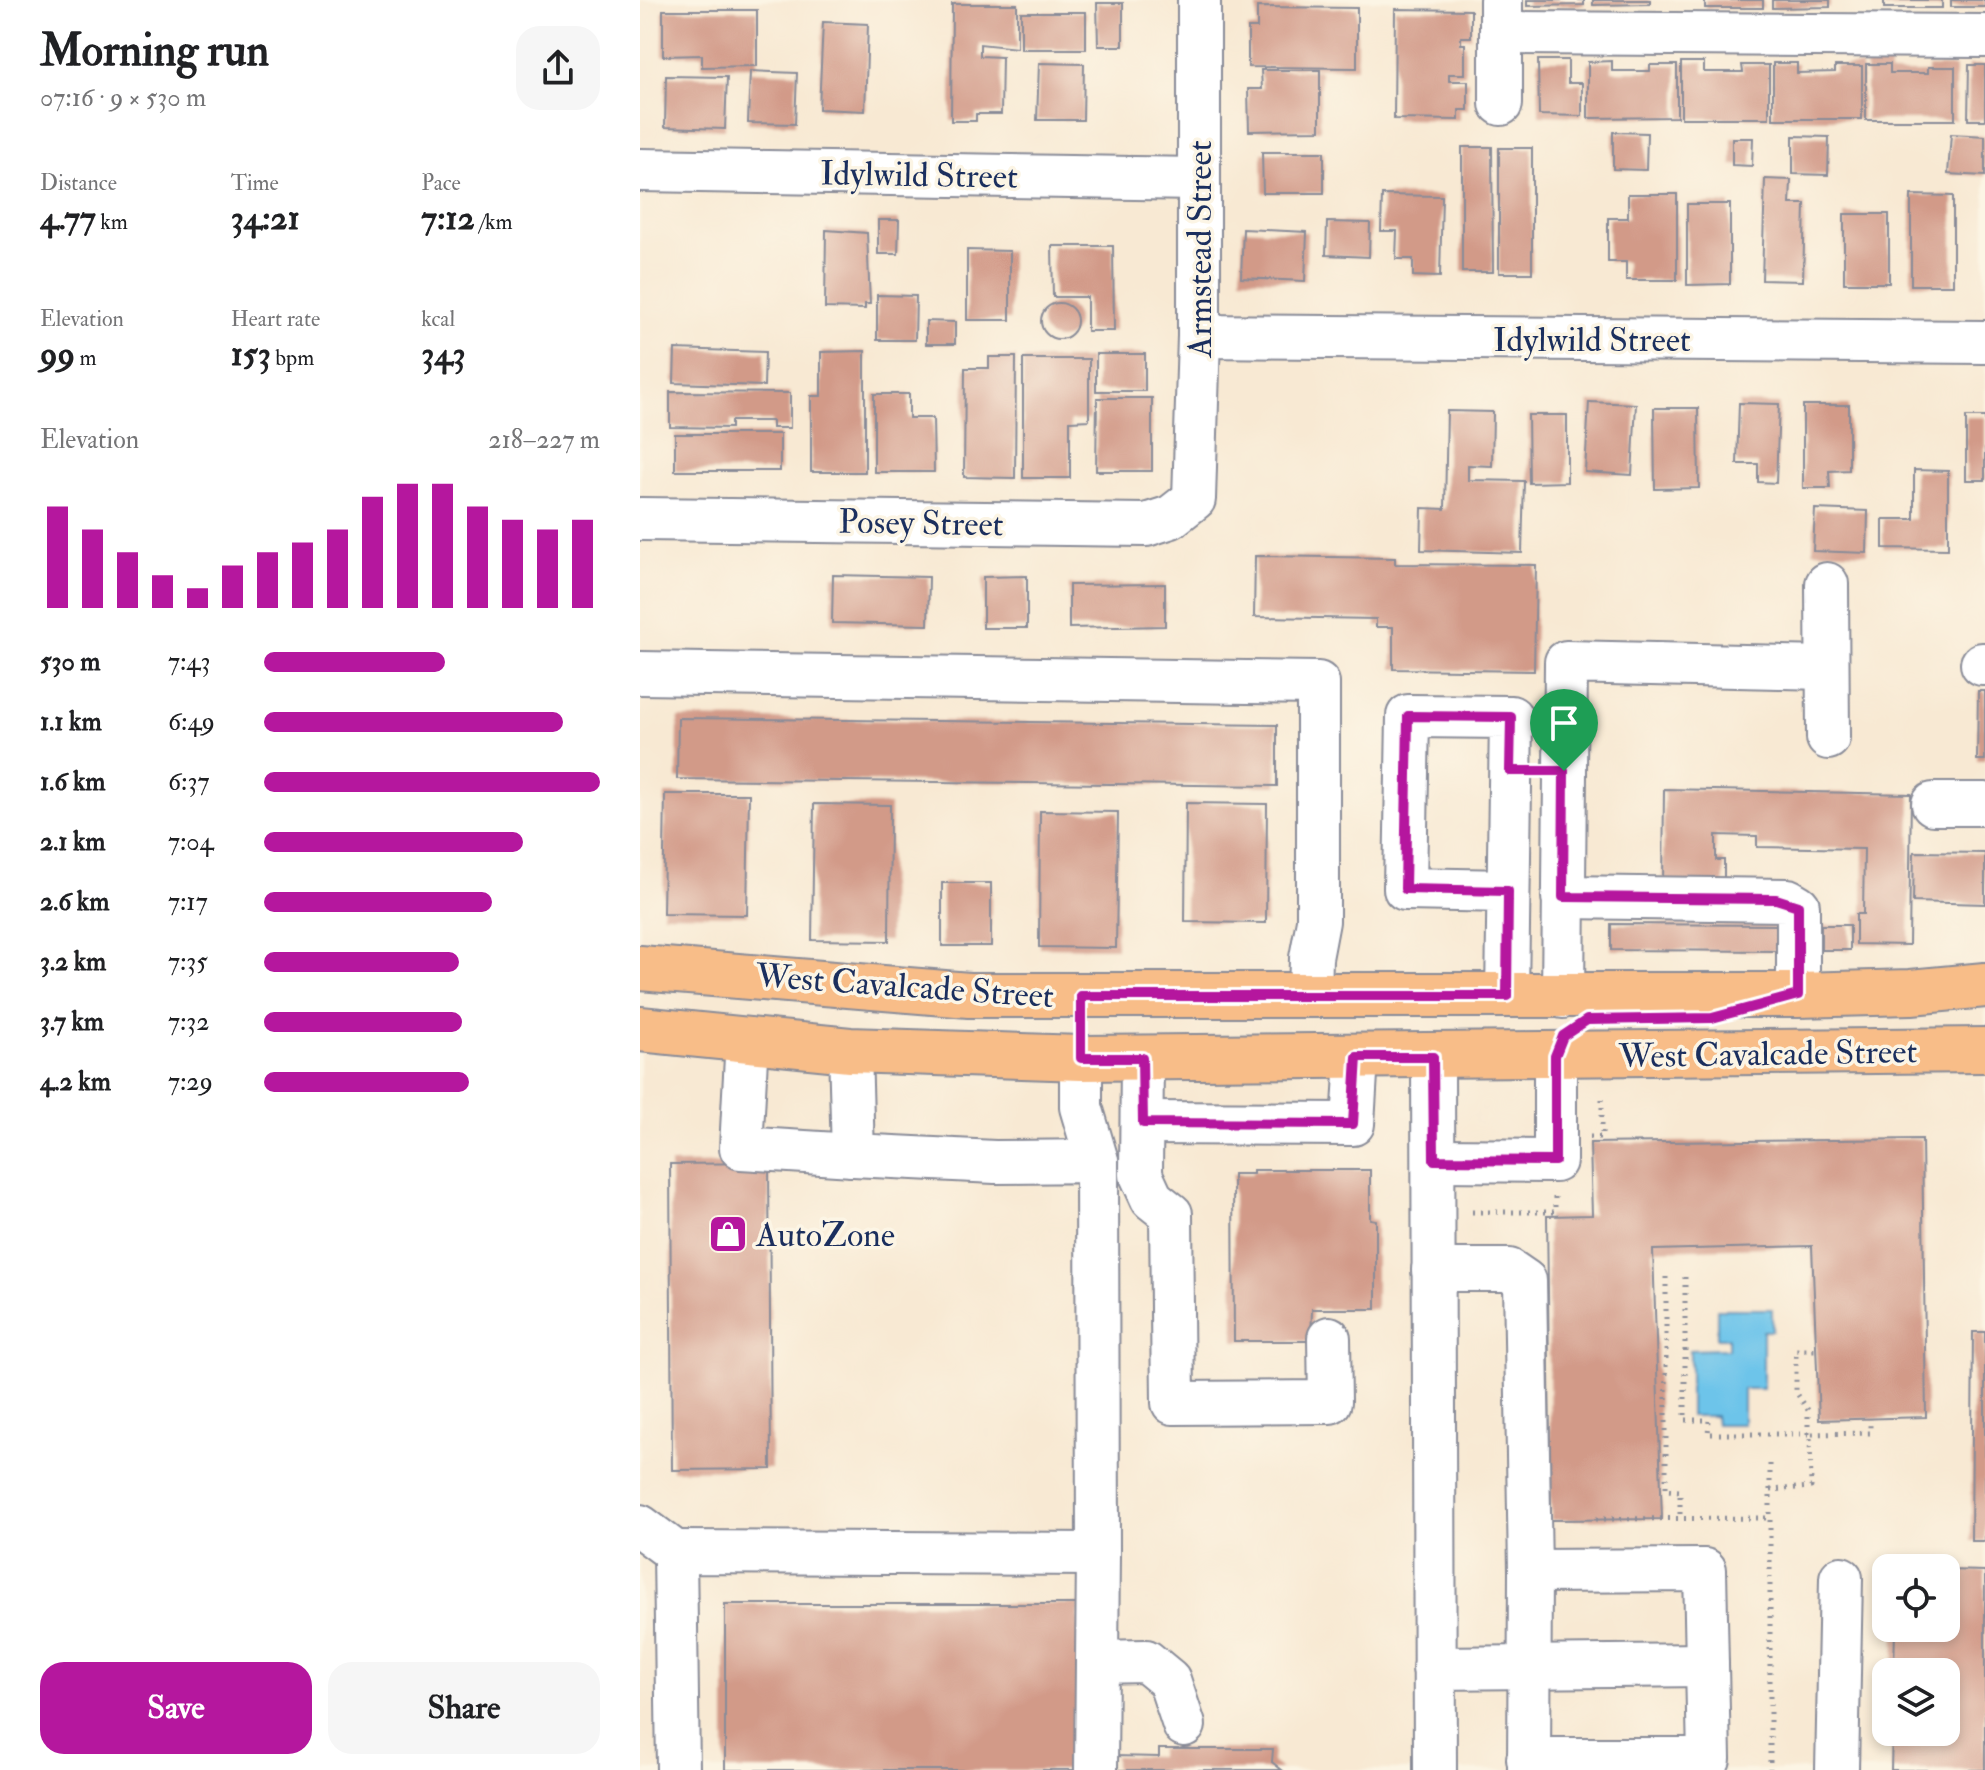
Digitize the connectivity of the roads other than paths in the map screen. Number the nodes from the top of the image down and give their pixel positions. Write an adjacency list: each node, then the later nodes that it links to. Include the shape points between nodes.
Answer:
1 (1199, 0): 8 (street, Armstead Street)
2 (1501, 17): 3 (street); 6 (street)
3 (1678, 17): 4 (street)
4 (1858, 18): 5 (street)
5 (1985, 36)
6 (1501, 104)
7 (640, 170): 8 (street, Idylwild Street)
8 (1199, 179): 9 (street, Armstead Street)
9 (1199, 336): 10 (street, Idylwild Street); 11 (street, Armstead Street)
10 (1985, 342)
11 (1194, 499): 12 (street, Posey Street, via 1171,517 1146,525)
12 (640, 519)
13 (1827, 584): 14 (street)
14 (1827, 668): 16 (street); 18 (street, via 1566,662)
15 (640, 673): 25 (street, via 1318,683 1318,921)
16 (1828, 738)
17 (1510, 771): 18 (street); 21 (street); 21 (street, via 1511,717 1408,716 1405,889)
18 (1564, 771): 22 (street)
19 (1933, 804): 20 (street)
20 (1985, 804)
21 (1508, 891): 28 (street)
22 (1563, 897): 26 (street, via 1788,900 1798,906 1800,920); 29 (street)
23 (640, 968): 27 (main road, West Cavalcade Street, via 969,995)
24 (1985, 985): 26 (main road, West Cavalcade Street)
25 (1310, 995): 27 (main road, West Cavalcade Street); 28 (main road, West Cavalcade Street)
26 (1798, 995): 29 (main road, West Cavalcade Street); 34 (main road, via 1712,1018 1587,1020 1563,1036)
27 (1081, 996): 37 (main road)
28 (1507, 996): 29 (main road, West Cavalcade Street)
29 (1563, 997): 35 (main road, via 1535,1028 1381,1031 1356,1043)
30 (640, 1029): 31 (main road, West Cavalcade Street)
31 (747, 1039): 32 (main road, West Cavalcade Street); 40 (street, via 741,1148)
32 (850, 1050): 37 (main road, West Cavalcade Street); 40 (street)
33 (1985, 1050): 34 (main road, West Cavalcade Street)
34 (1555, 1056): 36 (main road, West Cavalcade Street); 41 (street, via 1555,1161)
35 (1357, 1057): 36 (main road, West Cavalcade Street); 38 (main road, West Cavalcade Street); 39 (street, via 1353,1124)
36 (1433, 1057): 41 (street)
37 (1081, 1058): 38 (main road, West Cavalcade Street); 42 (street, via 1081,1107)
38 (1142, 1058): 39 (street)
39 (1143, 1123): 44 (street, via 1141,1175 1152,1199 1171,1214 1173,1403 1330,1402)
40 (853, 1155): 42 (street)
41 (1434, 1160): 43 (street)
42 (1097, 1161): 47 (street)
43 (1433, 1270): 48 (street, via 1509,1270 1525,1281); 53 (street)
44 (1329, 1338)
45 (640, 1526): 46 (street)
46 (675, 1552): 47 (street); 56 (street)
47 (1098, 1554): 50 (street)
48 (1530, 1571): 51 (street, via 1705,1570); 52 (street)
49 (1841, 1578): 59 (street)
50 (1097, 1662): 54 (street, via 1146,1661 1169,1680); 57 (street)
51 (1707, 1665): 52 (street); 55 (street, via 1709,1759)
52 (1530, 1667): 53 (street); 55 (street)
53 (1434, 1668): 58 (street)
54 (1184, 1725)
55 (1528, 1764)
56 (678, 1770)
57 (1096, 1770)
58 (1435, 1770)
59 (1837, 1770)

